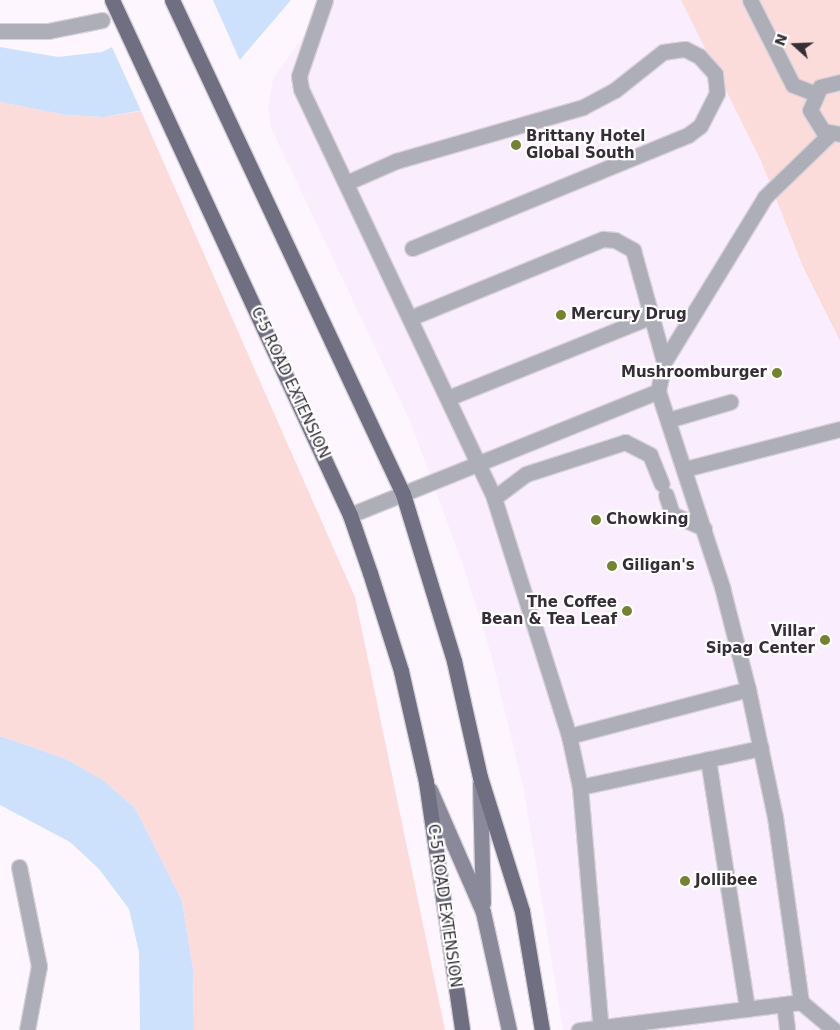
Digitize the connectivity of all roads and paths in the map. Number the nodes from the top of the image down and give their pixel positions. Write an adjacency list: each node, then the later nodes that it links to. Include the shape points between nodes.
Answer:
1 (112, 0): 24 (main road, C-5 ROAD EXTENSION)
2 (325, 0): 10 (street, via 298,76)
3 (750, 0): 8 (street, via 793,86)
4 (175, 6): 22 (main road, C-5 ROAD EXTENSION)
5 (102, 20): 6 (street, via 48,31)
6 (0, 32)
7 (840, 82): 8 (street, via 827,83)
8 (814, 93): 9 (street, via 812,118)
9 (836, 134): 14 (street, via 765,197)
10 (346, 183): 11 (street, via 396,161 583,108 615,90 663,52 685,49 699,56 715,74 717,93 700,126 688,135); 13 (street)
11 (412, 248)
12 (654, 315): 13 (street, via 633,250 603,239); 14 (street); 16 (street)
13 (410, 318): 16 (street)
14 (664, 362): 15 (street)
15 (658, 392): 18 (street); 20 (street)
16 (448, 398): 20 (street)
17 (730, 402): 18 (street)
18 (668, 420): 21 (street)
19 (840, 429): 21 (street)
20 (479, 463): 22 (street); 23 (street)
21 (685, 469): 25 (street)
22 (403, 494): 24 (street); 30 (main road, C-5 ROAD EXTENSION, via 454,661)
23 (494, 498): 25 (street, via 526,474 625,442 650,455 672,514); 27 (street)
24 (350, 515): 31 (main road, C-5 ROAD EXTENSION, via 401,671)
25 (704, 528): 26 (street)
26 (748, 690): 27 (street); 28 (street)
27 (569, 736): 32 (street)
28 (761, 748): 29 (street); 35 (street, via 776,817)
29 (708, 759): 32 (street); 37 (street)
30 (480, 777): 34 (main road, C-5 ROAD EXTENSION); 43 (main road, C-5 ROAD EXTENSION, via 522,912)
31 (426, 782): 34 (main road, C-5 ROAD EXTENSION); 41 (main road, C-5 ROAD EXTENSION)
32 (580, 787): 39 (street)
33 (19, 867): 40 (street, via 40,966)
34 (483, 912): 42 (main road, C-5 ROAD EXTENSION)
35 (801, 1002): 36 (street); 46 (street)
36 (784, 1004): 37 (street); 45 (street)
37 (747, 1008): 38 (street)
38 (659, 1025): 39 (street)
39 (601, 1029): 44 (street)
40 (27, 1030)
41 (462, 1030)
42 (509, 1030)
43 (542, 1030)
44 (580, 1030)
45 (787, 1030)
46 (834, 1030)

